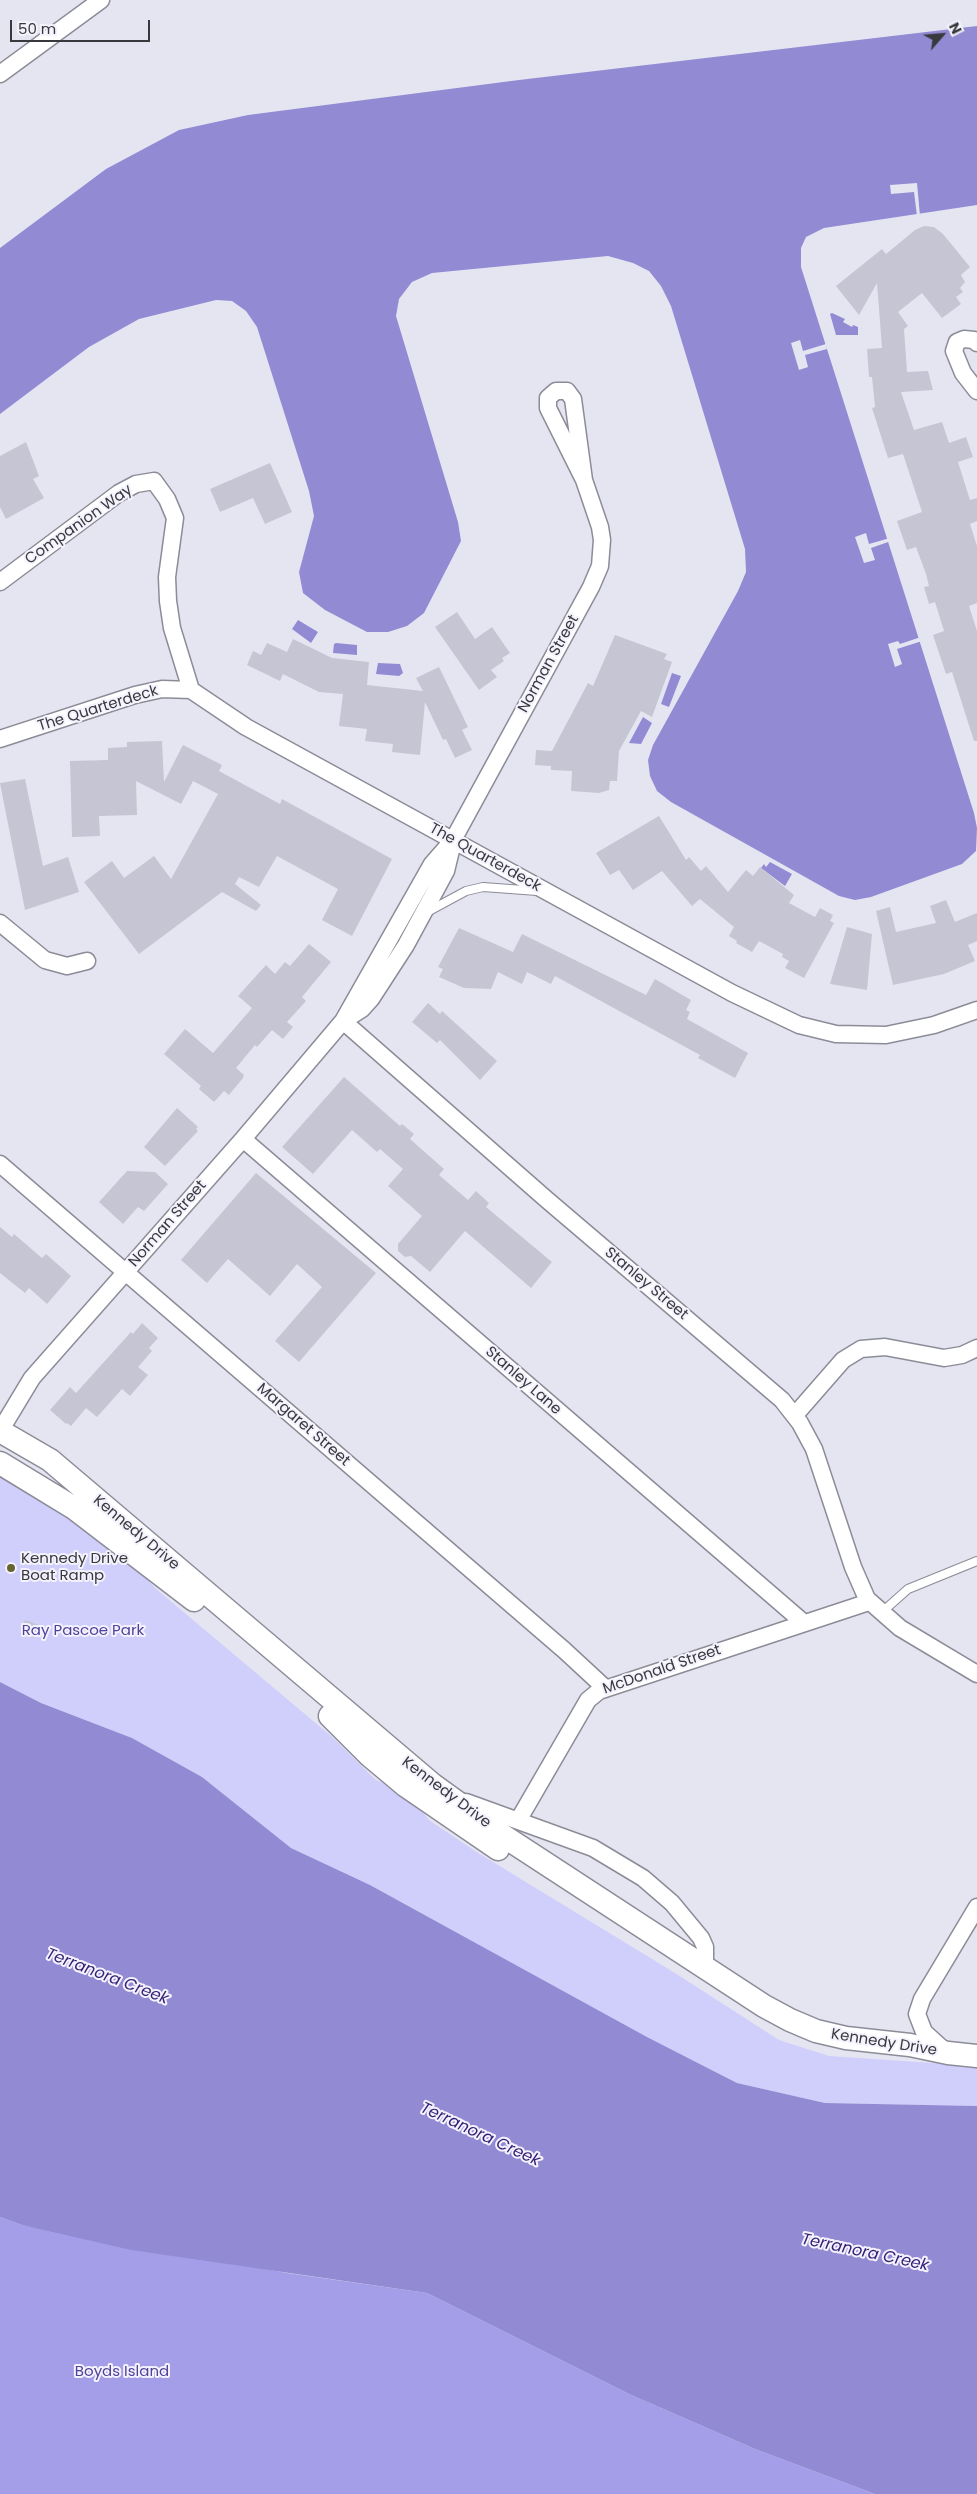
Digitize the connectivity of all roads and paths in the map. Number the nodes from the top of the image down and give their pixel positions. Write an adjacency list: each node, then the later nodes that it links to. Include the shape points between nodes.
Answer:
1 (101, 0): 2 (street)
2 (0, 74)
3 (977, 343): 4 (street, via 964,339 957,342 954,351 963,373)
4 (977, 391)
5 (584, 480): 9 (street, Norman Street, via 602,540 600,566)
6 (0, 582): 7 (street, Companion Way, via 119,493 136,484 154,481 175,518 167,578 168,600 172,628)
7 (191, 690): 8 (street, The Quarterdeck, via 162,689 135,695); 9 (street, The Quarterdeck, via 246,727)
8 (0, 739)
9 (453, 840): 10 (street, The Quarterdeck); 11 (street, Norman Street, via 446,871); 15 (street, Norman Street, via 432,864)
10 (553, 895): 11 (lane, via 509,887 483,887 466,891); 14 (street, The Quarterdeck, via 740,997 799,1025 836,1034 886,1035)
11 (420, 919): 15 (street, Norman Street, via 371,999)
12 (0, 924): 13 (street, via 45,960 70,966)
13 (87, 961)
14 (977, 1010)
15 (343, 1021): 16 (street, Norman Street); 20 (street, Stanley Street, via 760,1380)
16 (243, 1139): 18 (street, Norman Street); 27 (street, Stanley Lane)
17 (0, 1164): 18 (street, Margaret Street)
18 (126, 1272): 21 (street, Norman Street, via 32,1378); 29 (street, Margaret Street)
19 (977, 1348): 20 (street, via 944,1358 885,1347 861,1349 843,1360)
20 (795, 1415): 26 (street, Stanley Street, via 814,1449 856,1573)
21 (2, 1425): 30 (street, Kennedy Drive, via 50,1460)
22 (0, 1443): 24 (street, via 60,1484)
23 (0, 1463): 24 (street, Kennedy Drive)
24 (102, 1529): 34 (street, Kennedy Drive, via 252,1645 406,1786 451,1819 572,1893 759,2016 809,2041 837,2048 910,2056)
25 (977, 1561): 26 (lane, McDonald Street, via 908,1589)
26 (875, 1607): 27 (street, McDonald Street); 28 (street, via 914,1637)
27 (804, 1623): 29 (street, McDonald Street)
28 (977, 1674)
29 (604, 1687): 31 (street, McDonald Street, via 588,1700)
30 (418, 1772): 31 (street, via 462,1800); 33 (street, Kennedy Drive, via 505,1837)
31 (519, 1819): 33 (street, via 593,1848 643,1878 672,1903 702,1938)
32 (977, 1907): 34 (street, via 922,1999 917,2014 924,2032)
33 (705, 1966): 34 (street, Kennedy Drive, via 764,2006 816,2031)
34 (948, 2053): 35 (street, Kennedy Drive)
35 (977, 2056)

